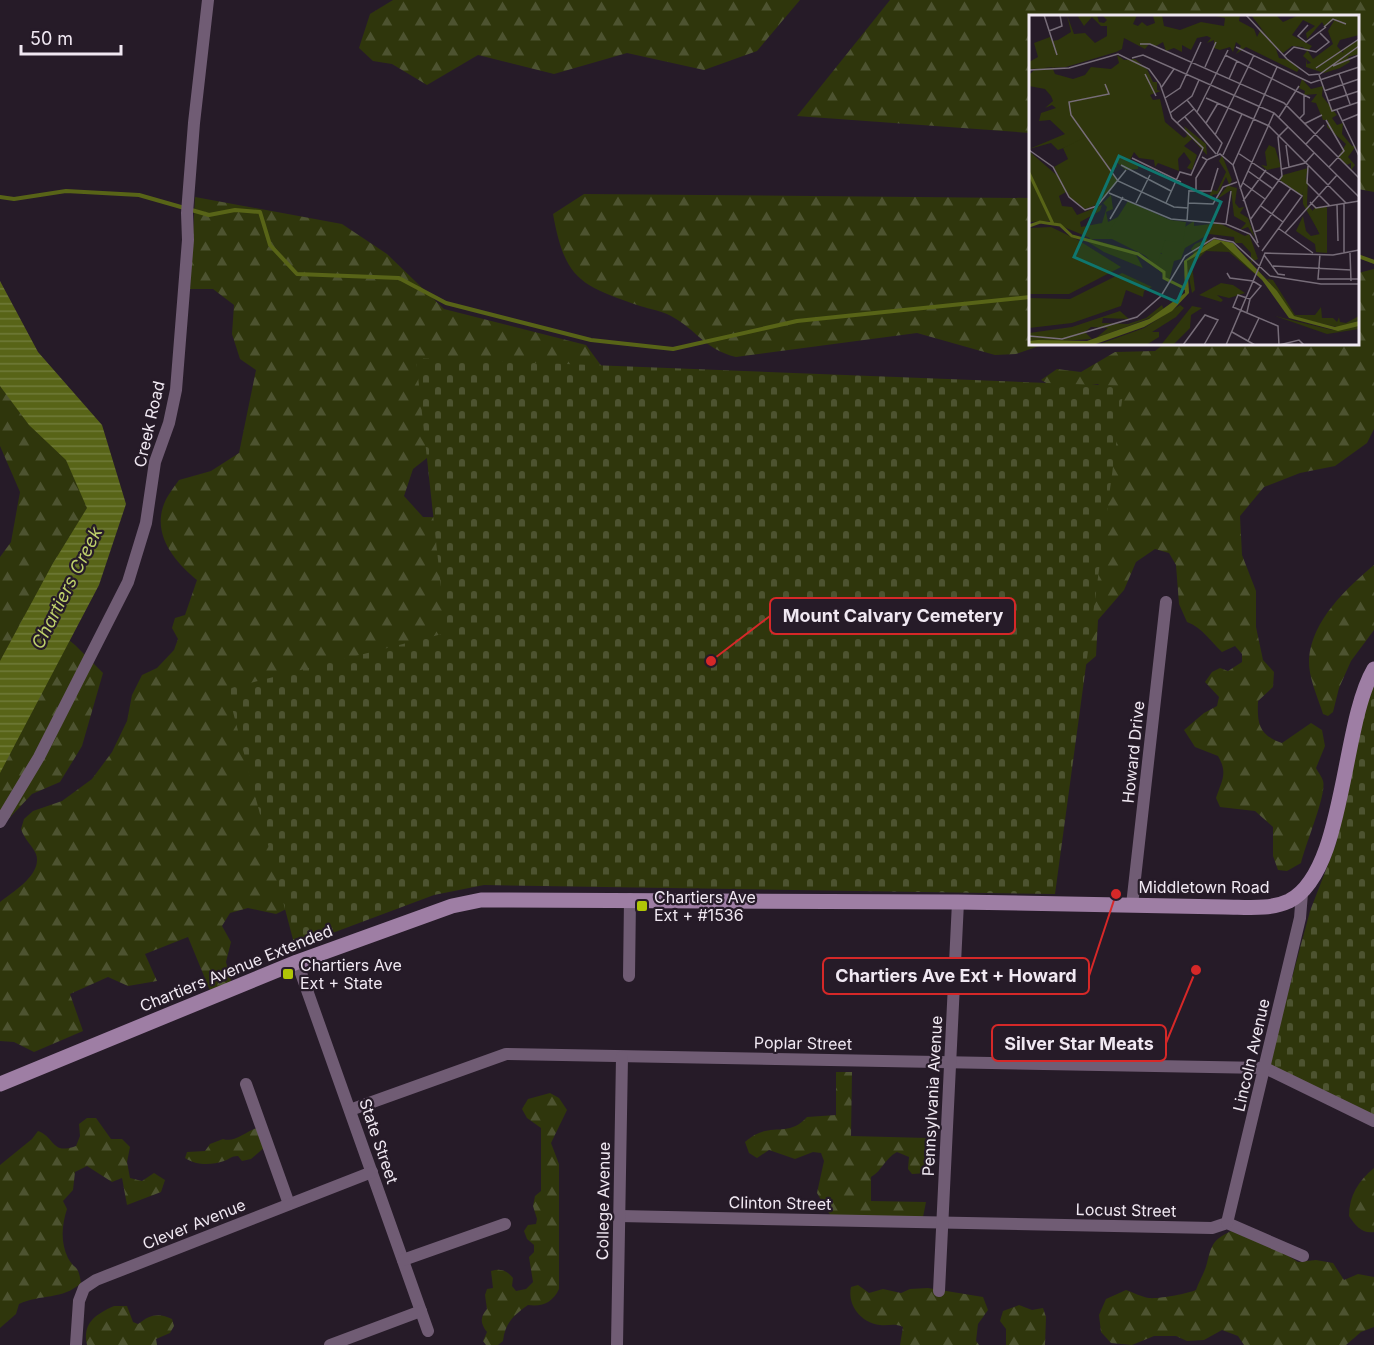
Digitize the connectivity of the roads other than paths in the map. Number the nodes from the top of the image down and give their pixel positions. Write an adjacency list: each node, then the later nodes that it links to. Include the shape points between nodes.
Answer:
1 (208, 0): 4 (street, Creek Road, via 192,142 176,390 155,462 146,523 115,608 39,757)
2 (1166, 602): 8 (street, Howard Drive)
3 (1374, 669): 5 (street, via 1355,716 1337,812 1324,853)
4 (0, 822)
5 (1302, 893): 8 (street, Middletown Road, via 1287,902 1268,906); 13 (street, Lincoln Avenue, via 1300,918)
6 (630, 899): 7 (street, Chartiers Avenue Extended); 9 (street, Chartiers Avenue Extended, via 481,900 442,909); 10 (street)
7 (958, 902): 8 (street, Middletown Road); 12 (street, Pennsylvania Avenue)
8 (1132, 905)
9 (297, 962): 14 (street, Chartiers Avenue Extended); 16 (street, State Street)
10 (629, 976)
11 (622, 1057): 12 (street, Poplar Street); 16 (street, Poplar Street, via 506,1054); 20 (street, College Avenue)
12 (951, 1061): 13 (street, Poplar Street); 21 (street, Pennsylvania Avenue)
13 (1265, 1068): 17 (street); 22 (street, Lincoln Avenue)
14 (0, 1084)
15 (246, 1084): 19 (street)
16 (350, 1110): 18 (street, State Street)
17 (1374, 1121)
18 (372, 1172): 19 (street, Clever Avenue); 25 (street, State Street)
19 (288, 1204): 30 (street, Clever Avenue, via 96,1280 84,1288 79,1301)
20 (619, 1216): 21 (street, Clinton Street); 31 (street, College Avenue)
21 (941, 1223): 22 (street, Locust Street, via 1212,1228); 26 (street, Pennsylvania Avenue)
22 (1227, 1223): 24 (street)
23 (505, 1224): 25 (street)
24 (1303, 1256)
25 (403, 1260): 27 (street, State Street)
26 (939, 1291)
27 (421, 1311): 28 (street, State Street); 29 (street)
28 (428, 1331)
29 (335, 1344)
30 (76, 1345)
31 (617, 1345)

